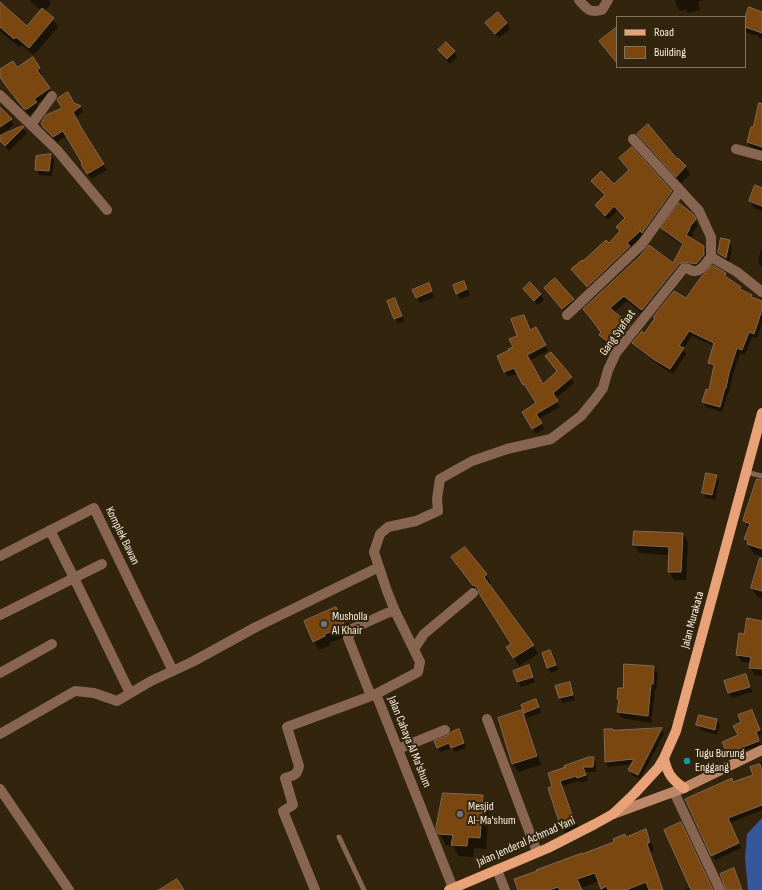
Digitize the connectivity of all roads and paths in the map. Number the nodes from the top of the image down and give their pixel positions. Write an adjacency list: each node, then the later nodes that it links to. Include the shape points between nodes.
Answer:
1 (579, 0): 2 (street, via 588,10 594,12 602,10)
2 (608, 0)
3 (0, 95): 5 (street)
4 (52, 96): 5 (street)
5 (31, 124): 10 (street, via 57,150)
6 (633, 139): 9 (street)
7 (736, 149): 8 (street)
8 (762, 156)
9 (680, 191): 11 (street, via 699,211 711,237); 13 (street, via 642,244)
10 (108, 210)
11 (711, 257): 12 (street, via 737,272); 20 (street, Gang Syafaat, via 697,271 684,268 666,289 616,353 603,388 581,416 551,439 507,449 472,461 440,479 438,511 388,527 380,534 374,552)
12 (762, 292)
13 (567, 315)
14 (762, 413): 15 (main road, Jalan Murakata)
15 (746, 472): 16 (lane); 36 (main road, Jalan Murakata, via 676,731)
16 (762, 476)
17 (50, 530): 18 (street, Komplek Bawan); 21 (street); 27 (street, Komplek Bawan, via 94,508)
18 (0, 556)
19 (102, 564): 21 (street)
20 (379, 568): 23 (street); 27 (street, via 256,627)
21 (74, 578): 24 (street); 29 (street)
22 (473, 593): 26 (street, via 424,634)
23 (395, 611): 26 (street); 30 (street, via 352,629 348,638)
24 (0, 615)
25 (52, 644): 28 (street)
26 (414, 650): 30 (street, via 420,662 418,672)
27 (173, 671): 29 (street)
28 (0, 673)
29 (130, 694): 33 (street, via 117,701 94,692 75,691)
30 (373, 695): 34 (street, Jalan Cahaya Al Ma'shum); 46 (street, Jalan Cahaya Al Ma'shum, via 287,726 299,766 295,775 285,778 293,805 283,811)
31 (487, 719): 42 (street)
32 (446, 730): 34 (street)
33 (0, 734)
34 (398, 749): 44 (street, Jalan Cahaya Al Ma'shum)
35 (762, 750): 37 (main road)
36 (664, 758): 37 (main road, via 675,782); 40 (main road, Jalan Murakata, via 658,768)
37 (684, 788): 39 (main road)
38 (0, 789): 45 (street)
39 (674, 792): 40 (main road); 49 (street)
40 (613, 814): 42 (main road, Jalan Jenderal Achmad Yani)
41 (339, 837): 47 (lane)
42 (537, 852): 43 (main road, Jalan Jenderal Achmad Yani)
43 (497, 870): 44 (main road, Jalan Jenderal Achmad Yani); 48 (street)
44 (451, 889)
45 (69, 890)
46 (315, 890)
47 (364, 890)
48 (505, 890)
49 (720, 890)

